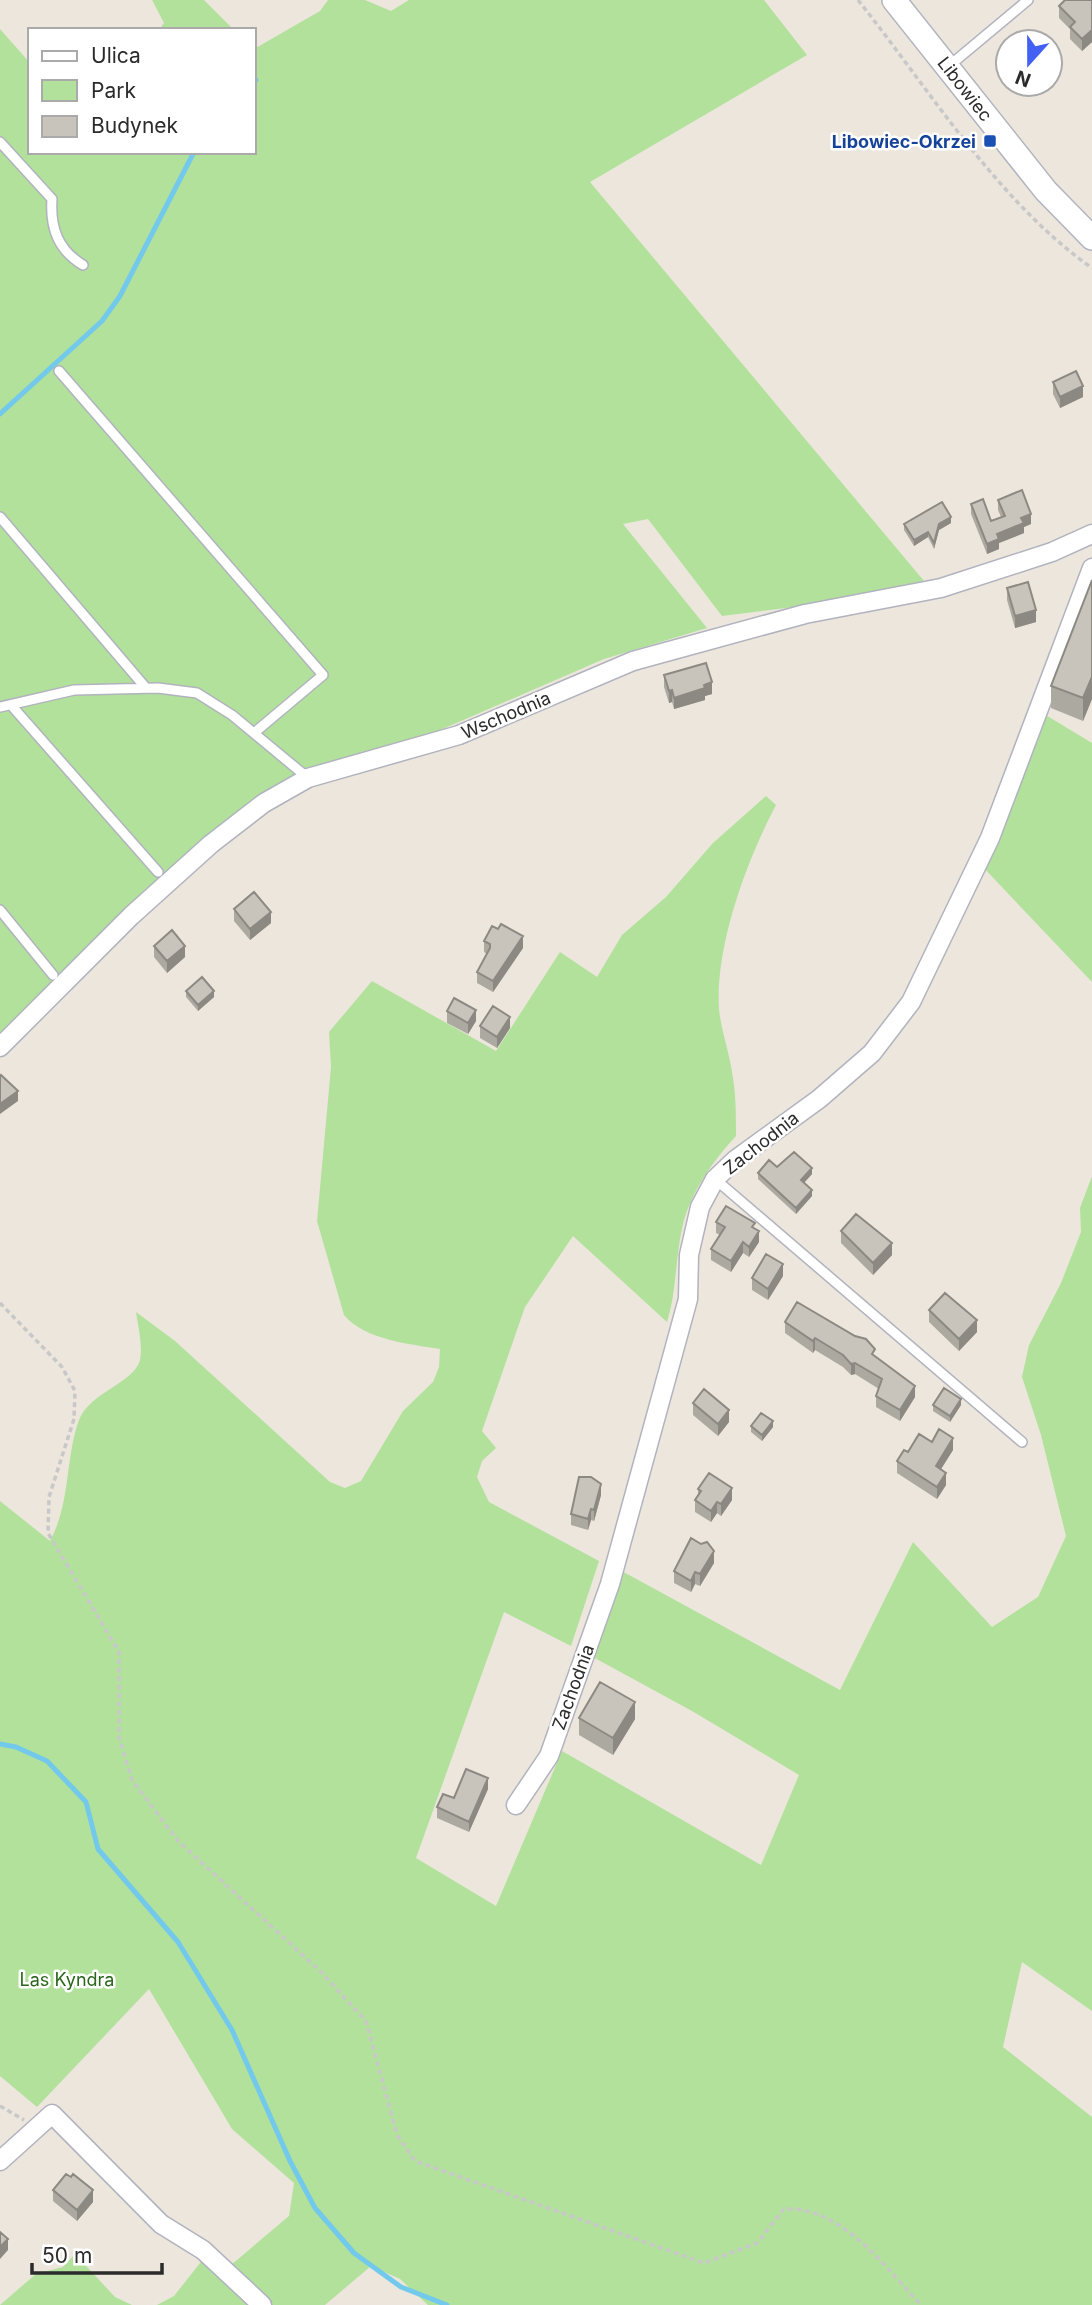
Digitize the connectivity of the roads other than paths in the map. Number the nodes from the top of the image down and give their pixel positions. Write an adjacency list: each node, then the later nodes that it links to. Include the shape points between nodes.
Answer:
1 (894, 0): 3 (street, Libowiec)
2 (1028, 0): 3 (lane)
3 (947, 67): 5 (street, Libowiec, via 1046,191)
4 (0, 142): 6 (lane, via 52,199 51,221 58,239 69,257)
5 (1092, 239)
6 (83, 265)
7 (60, 371): 14 (lane, via 323,675)
8 (0, 517): 11 (lane)
9 (1092, 534): 15 (street, Wschodnia, via 941,588 806,614 633,661 459,736)
10 (1092, 568): 20 (street, Zachodnia, via 990,838 911,1002 872,1053)
11 (146, 688): 12 (lane, via 74,690); 14 (lane, via 197,693)
12 (11, 705): 13 (lane); 16 (lane)
13 (0, 707)
14 (254, 733): 15 (lane)
15 (308, 778): 19 (street, Wschodnia, via 264,803 211,844)
16 (158, 872)
17 (0, 909): 18 (lane)
18 (53, 975)
19 (1, 1045)
20 (715, 1179): 21 (lane); 22 (street, Zachodnia, via 700,1207 689,1255 685,1312 610,1584 549,1756)
21 (1023, 1443)
22 (516, 1805)
23 (0, 2161): 24 (street, via 52,2114 161,2224 203,2250)
24 (262, 2305)

